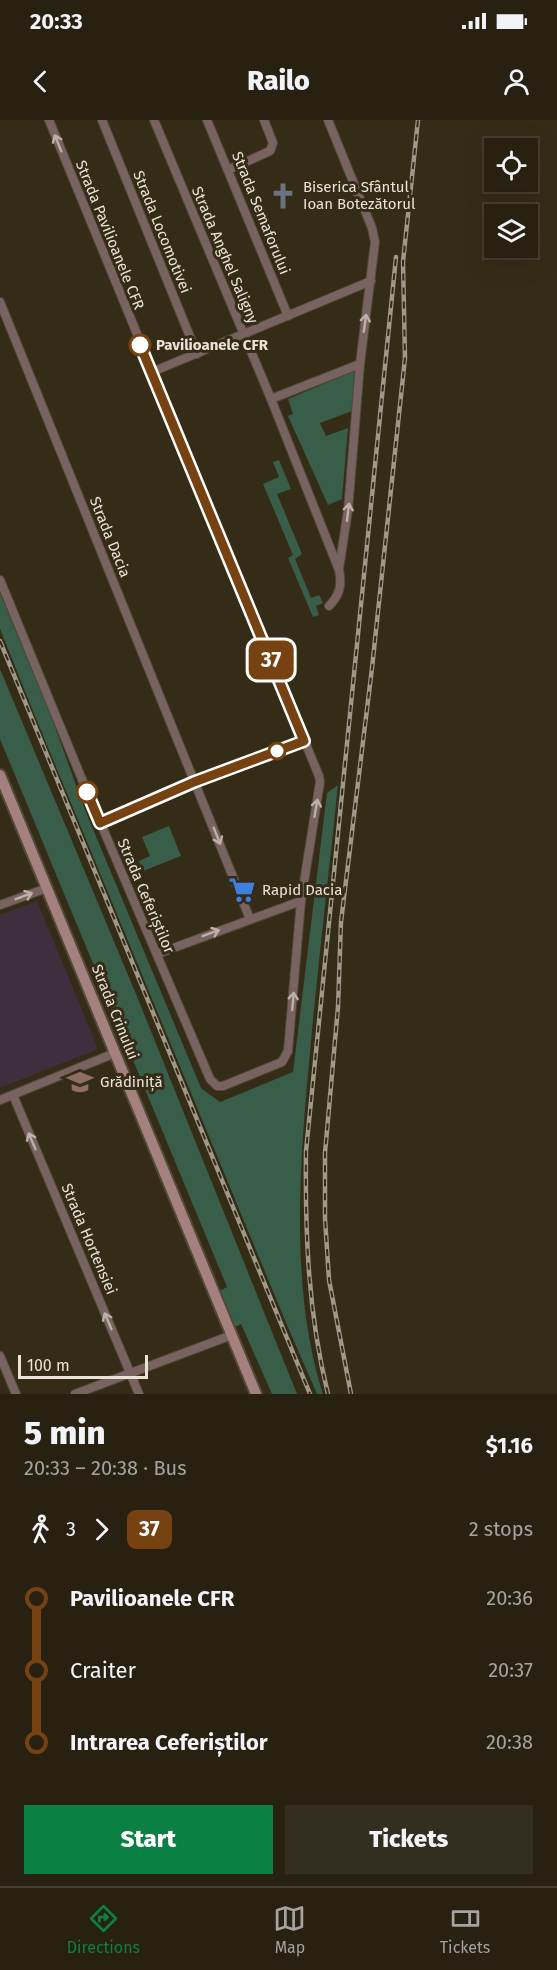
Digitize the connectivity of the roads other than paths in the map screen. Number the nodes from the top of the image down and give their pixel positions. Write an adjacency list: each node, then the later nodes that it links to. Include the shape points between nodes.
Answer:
1 (49, 120): 14 (street, Strada Pavilioanele CFR, one-way to 1)
2 (102, 120): 12 (street, Strada Locomotivei)
3 (154, 120): 11 (street, Strada Anghel Saligny)
4 (207, 120): 7 (street, Strada Semaforului)
5 (264, 120): 7 (street, via 273,143 270,151)
6 (328, 120): 8 (street, Strada Anghel Saligny, via 374,235)
7 (228, 170): 10 (street, Strada Semaforului)
8 (371, 281): 10 (street); 13 (street, Strada Anghel Saligny, one-way to 8)
9 (0, 302): 21 (street, Strada Dacia)
10 (288, 316): 11 (street)
11 (244, 335): 12 (street); 15 (street, Strada Anghel Saligny)
12 (197, 354): 14 (street)
13 (360, 364): 15 (street); 16 (street, Strada Anghel Saligny, one-way to 13)
14 (152, 372): 19 (street, Strada Pavilioanele CFR)
15 (271, 399): 16 (street, Strada Anghel Saligny)
16 (339, 570): 18 (street, Strada Anghel Saligny, via 338,596)
17 (0, 580): 22 (street, Strada Ceferiștilor)
18 (329, 606)
19 (304, 741): 21 (street); 24 (street, Strada Pavilioanele CFR, one-way to 19, via 320,782)
20 (0, 775): 23 (street, Strada Crinului)
21 (194, 782): 22 (street); 26 (street, Strada Dacia, one-way to 26)
22 (100, 823): 27 (street, Strada Ceferiștilor)
23 (47, 888): 25 (street, one-way to 23); 28 (street, Strada Crinului)
24 (301, 901): 26 (street); 29 (street, Strada Pavilioanele CFR, one-way to 24, via 232,1084 285,1059)
25 (0, 905)
26 (250, 919): 27 (street, one-way to 26)
27 (157, 954): 29 (street, Strada Ceferiștilor, via 210,1079)
28 (115, 1053): 30 (street); 32 (street, Strada Crinului)
29 (217, 1086)
30 (13, 1095): 31 (street); 34 (street, Strada Hortensiei, one-way to 30)
31 (0, 1100)
32 (232, 1335): 34 (street); 38 (street, Strada Crinului)
33 (0, 1356): 35 (street)
34 (130, 1373): 36 (street); 37 (street, Strada Hortensiei)
35 (16, 1394)
36 (75, 1394)
37 (139, 1394)
38 (256, 1394)

